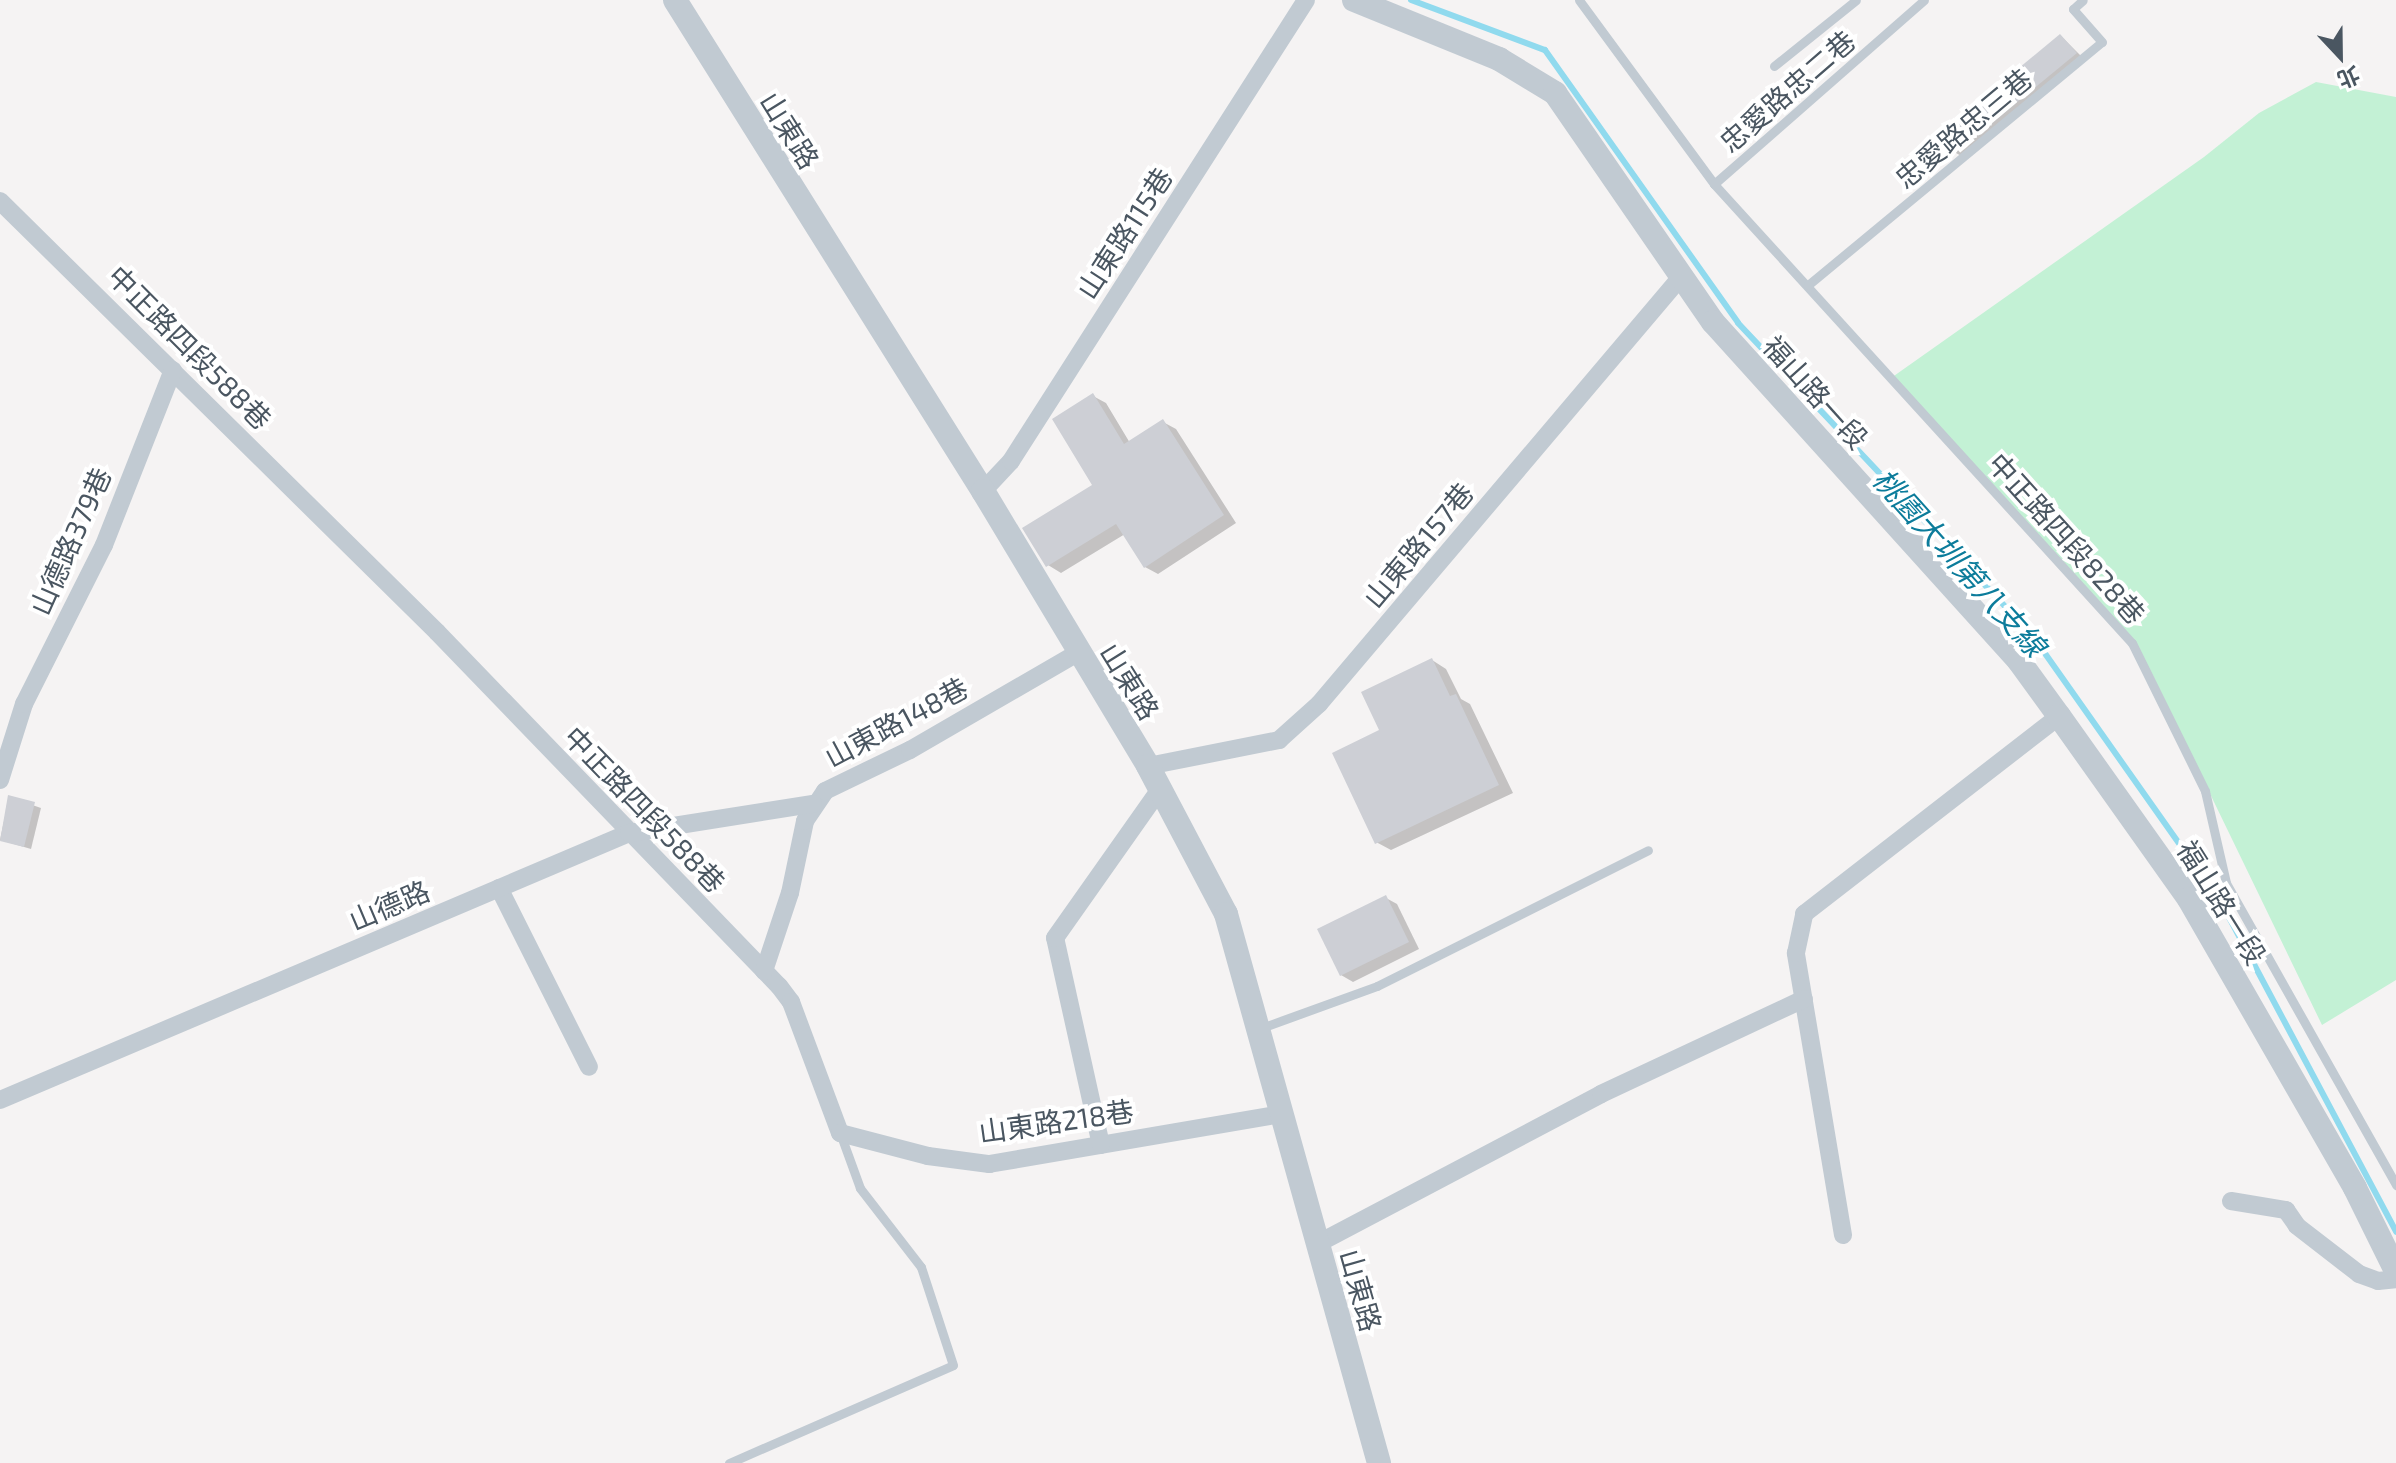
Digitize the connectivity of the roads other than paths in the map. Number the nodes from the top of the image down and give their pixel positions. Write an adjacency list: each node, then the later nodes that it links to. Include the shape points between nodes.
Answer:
1 (675, 0): 14 (street, 山東路)
2 (1306, 0): 14 (street, 山東路115巷, via 1011,461)
3 (1354, 0): 11 (street, 福山路一段, via 1499,59 1555,93)
4 (1579, 0): 9 (lane, 中正路四段828巷)
5 (1856, 0): 8 (lane)
6 (1924, 0): 9 (lane, 忠愛路忠二巷)
7 (2083, 0): 12 (lane, 忠愛路忠三巷, via 2073,9 2102,42)
8 (1774, 66)
9 (1714, 184): 12 (lane, 中正路四段828巷)
10 (0, 201): 13 (street, 中正路四段588巷)
11 (1680, 278): 16 (street, 福山路一段, via 1713,322 2019,661); 17 (street, 山東路157巷, via 1319,704 1279,740)
12 (1808, 285): 32 (lane, 中正路四段828巷, via 2132,643 2205,791 2226,883)
13 (173, 370): 18 (street, 山德路379巷, via 104,545 24,704); 21 (street, 中正路四段588巷, via 437,632)
14 (983, 491): 15 (street, 山東路)
15 (1077, 653): 17 (street, 山東路); 20 (street, 山東路148巷, via 910,750 825,791)
16 (2059, 716): 25 (street, via 1804,914 1796,953); 36 (street, 福山路一段, via 2189,899 2355,1188)
17 (1148, 766): 19 (street, 山東路)
18 (0, 780)
19 (1161, 788): 26 (street, 山東路, via 1226,914); 31 (street, via 1055,938)
20 (813, 804): 21 (street, 山德路); 24 (street, 山東路148巷, via 776,945)
21 (629, 833): 23 (street, 山德路); 24 (street, 中正路四段588巷)
22 (1648, 850): 26 (lane, via 1377,986)
23 (499, 888): 27 (street); 28 (street, 山德路)
24 (764, 971): 30 (street, 中正路四段588巷, via 791,1002)
25 (1804, 999): 34 (street); 35 (street, via 1601,1094)
26 (1257, 1030): 29 (street, 山東路)
27 (589, 1067)
28 (0, 1100)
29 (1280, 1114): 31 (street, 山東路218巷); 35 (street, 山東路)
30 (840, 1133): 31 (street, 山東路218巷, via 928,1156 989,1164); 38 (lane, 中正路四段588巷, via 860,1188 921,1267 953,1365)
31 (1101, 1145)
32 (2396, 1185)
33 (2231, 1201): 37 (street, via 2286,1210 2297,1226 2359,1274 2378,1281)
34 (1843, 1235)
35 (1317, 1244): 39 (street, 山東路)
36 (2396, 1271)
37 (2396, 1279)
38 (729, 1463)
39 (1379, 1463)

